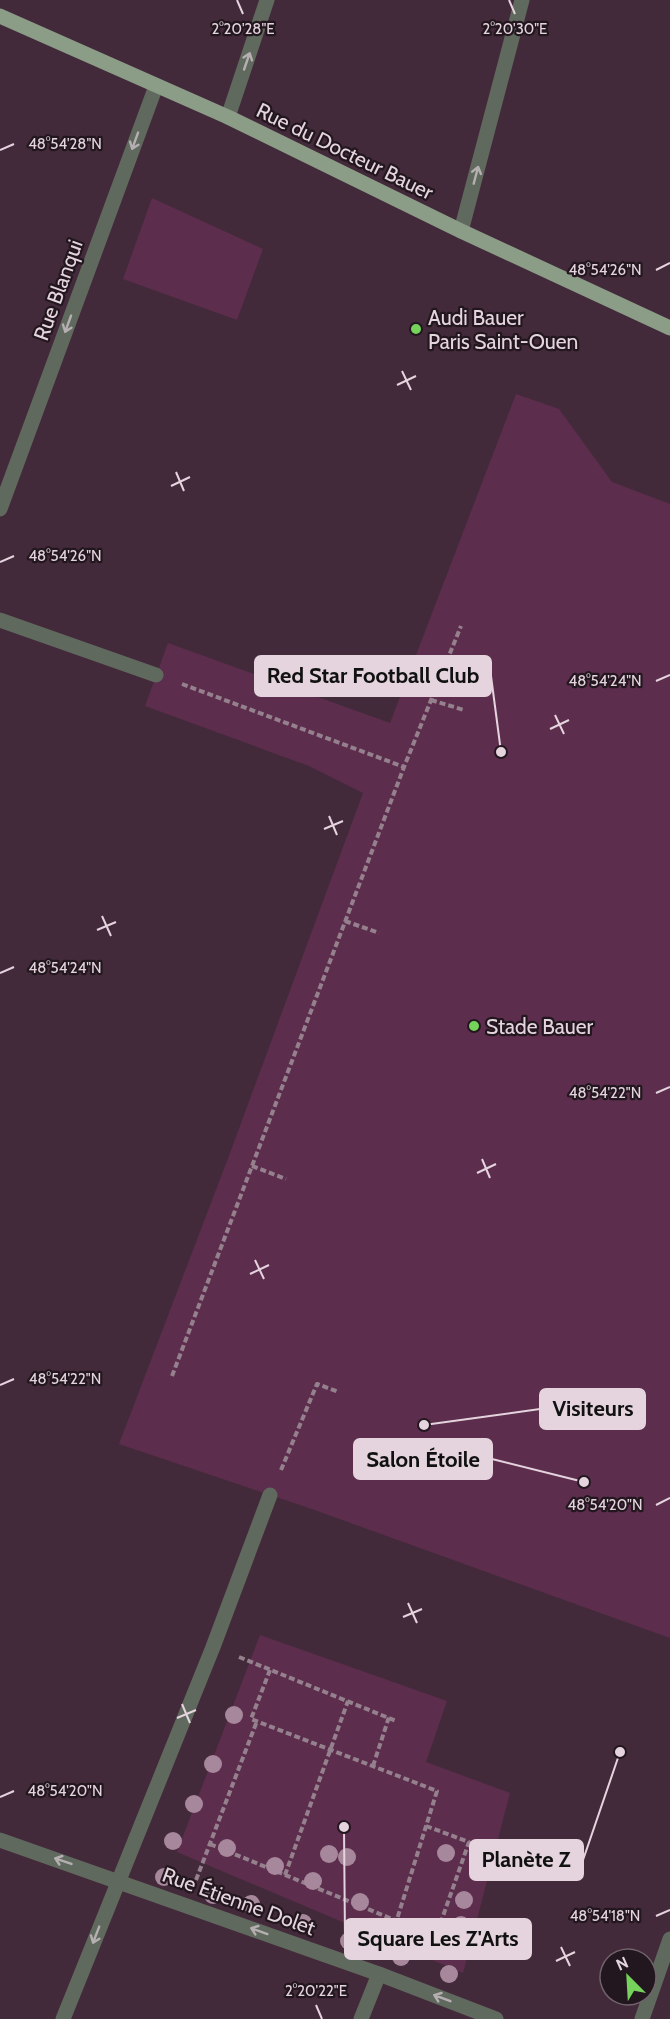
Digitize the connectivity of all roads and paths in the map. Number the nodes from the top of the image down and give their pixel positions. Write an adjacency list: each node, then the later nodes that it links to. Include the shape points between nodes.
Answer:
1 (267, 0): 5 (street, one-way to 1)
2 (522, 0): 6 (street, one-way to 2)
3 (0, 16): 4 (main road, Rue du Docteur Bauer)
4 (156, 86): 5 (main road, Rue du Docteur Bauer); 8 (street, Rue Blanqui, one-way to 8)
5 (228, 117): 6 (main road, Rue du Docteur Bauer)
6 (461, 231): 7 (main road, Rue du Docteur Bauer)
7 (670, 328)
8 (0, 509)
9 (0, 620): 11 (street)
10 (461, 626): 12 (path)
11 (156, 675): 14 (path)
12 (431, 700): 13 (path); 14 (path)
13 (464, 710)
14 (404, 767): 15 (path)
15 (345, 921): 16 (path); 17 (path)
16 (379, 933)
17 (252, 1166): 18 (path); 19 (path)
18 (286, 1179)
19 (172, 1376)
20 (339, 1392): 21 (path, via 317,1384)
21 (270, 1495): 22 (street)
22 (213, 1647): 23 (path); 34 (street)
23 (270, 1670): 24 (path); 26 (path, via 251,1719)
24 (348, 1701): 25 (path); 28 (path)
25 (389, 1718): 27 (path); 29 (path)
26 (257, 1721): 28 (path); 32 (path)
27 (396, 1721)
28 (330, 1750): 29 (path); 33 (path)
29 (374, 1767): 30 (path, via 437,1791)
30 (426, 1826): 36 (path); 37 (path, via 469,1842)
31 (0, 1840): 34 (street, Rue Étienne Dolet, one-way to 31)
32 (210, 1844): 33 (path); 35 (path)
33 (285, 1875): 36 (path)
34 (118, 1880): 35 (street, Rue Étienne Dolet); 41 (street, one-way to 41)
35 (186, 1905): 40 (street, Rue Étienne Dolet, one-way to 35)
36 (397, 1921): 37 (path)
37 (436, 1937): 39 (path)
38 (670, 1939): 44 (street)
39 (448, 1942)
40 (379, 1974): 42 (street); 43 (street, Rue Étienne Dolet, one-way to 40)
41 (63, 2019)
42 (361, 2019)
43 (496, 2019)
44 (642, 2019)

